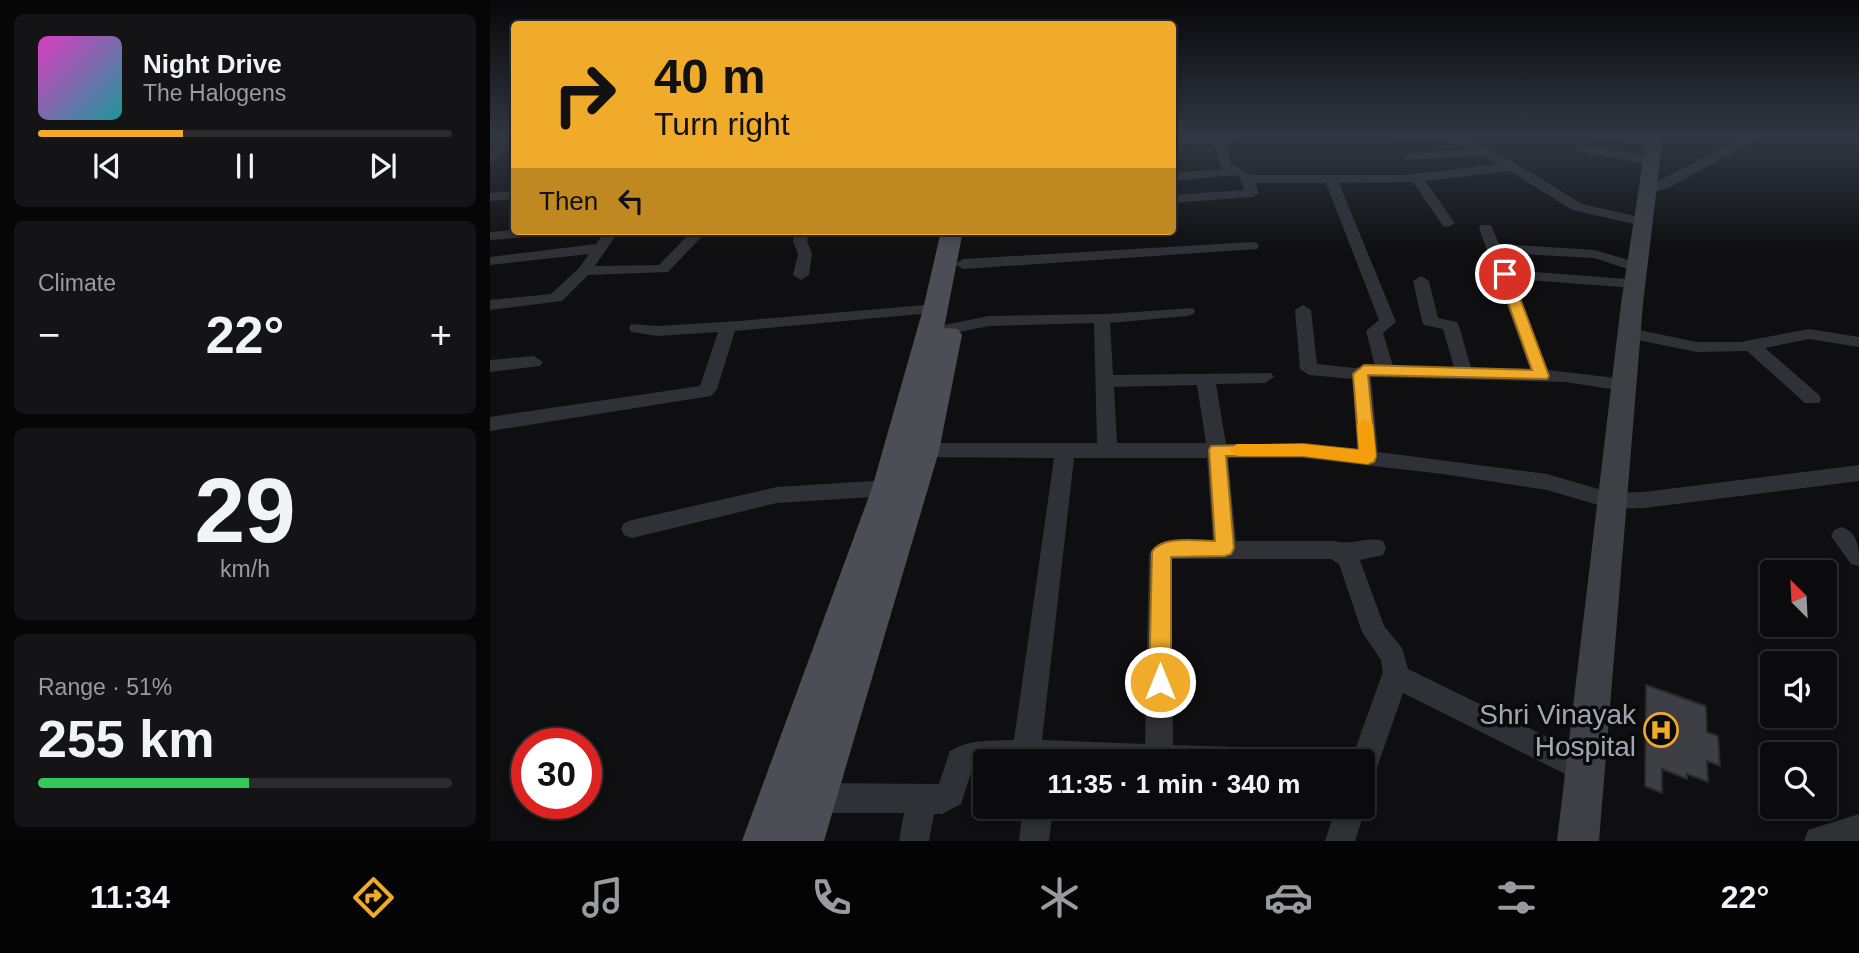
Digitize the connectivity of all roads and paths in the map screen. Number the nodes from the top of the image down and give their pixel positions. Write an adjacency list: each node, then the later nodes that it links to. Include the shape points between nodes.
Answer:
1 (1206, 174): 8 (street)
2 (1245, 174): 7 (street)
3 (1449, 174): 9 (street)
4 (1524, 174): 16 (street, via 1577,207)
5 (1649, 174): 11 (main road)
6 (1684, 174): 11 (street)
7 (1249, 175): 10 (street); 14 (street, via 1249,195)
8 (1176, 177)
9 (1417, 178): 10 (street); 17 (street)
10 (1331, 180): 47 (street, via 1388,322 1374,328)
11 (1647, 190): 16 (main road)
12 (511, 195): 13 (street)
13 (490, 197)
14 (1176, 199)
15 (511, 222): 24 (street)
16 (1643, 222): 33 (main road)
17 (1448, 223)
18 (1486, 228): 27 (street)
19 (609, 235): 26 (street)
20 (696, 235): 30 (street, via 663,269)
21 (801, 235): 32 (street, via 805,254)
22 (952, 235): 39 (main road)
23 (968, 235): 29 (main road)
24 (495, 236)
25 (1252, 246): 29 (street)
26 (599, 248): 28 (street); 30 (street)
27 (1494, 248): 31 (street); 33 (street, via 1595,254)
28 (490, 261)
29 (963, 264): 39 (main road)
30 (584, 271): 35 (street, via 556,298)
31 (1505, 274): 33 (street); 50 (street)
32 (801, 275)
33 (1636, 275): 42 (main road)
34 (1421, 281): 48 (street, via 1430,321 1451,326)
35 (490, 305)
36 (1303, 310): 49 (street, via 1309,369)
37 (1187, 311): 38 (street)
38 (1104, 318): 39 (street); 53 (street)
39 (943, 319): 40 (street); 57 (main road)
40 (728, 327): 41 (street); 56 (street, via 704,392)
41 (637, 328)
42 (1629, 333): 44 (street, via 1697,347); 54 (main road)
43 (1859, 342): 44 (street, via 1809,334)
44 (1751, 345): 55 (street)
45 (534, 362): 46 (street)
46 (490, 366)
47 (1386, 371): 48 (street); 49 (street, via 1364,370)
48 (1464, 373): 50 (street)
49 (1360, 374): 61 (street)
50 (1541, 376): 54 (street)
51 (1265, 377): 52 (street)
52 (1207, 378): 53 (street); 58 (street)
53 (1104, 381): 60 (street)
54 (1624, 385): 64 (main road)
55 (1812, 399)
56 (490, 424)
57 (911, 450): 59 (street); 63 (main road); 77 (main road)
58 (1217, 450): 60 (street); 61 (street, via 1303,450); 67 (street)
59 (1065, 451): 60 (street); 72 (street)
60 (1107, 451)
61 (1368, 457): 64 (street, via 1547,482)
62 (1859, 474): 64 (street)
63 (888, 488): 65 (street, via 777,495); 82 (main road)
64 (1612, 501): 76 (main road)
65 (632, 529)
66 (1842, 536): 70 (street)
67 (1225, 548): 69 (street); 73 (street, via 1166,550 1160,555)
68 (1375, 548): 69 (street)
69 (1343, 553): 71 (street, via 1374,632 1393,656)
70 (1859, 558)
71 (1397, 679): 74 (street, via 1392,681); 76 (street)
72 (1040, 749)
73 (1159, 749)
74 (1370, 749)
75 (973, 758): 78 (street, via 960,761 951,794)
76 (1585, 770): 87 (main road)
77 (813, 798): 78 (street); 83 (main road)
78 (922, 799): 84 (street)
79 (1037, 819): 85 (street)
80 (1347, 819): 86 (street)
81 (1859, 829): 88 (street)
82 (766, 841)
83 (800, 841)
84 (914, 841)
85 (1034, 841)
86 (1340, 841)
87 (1578, 841)
88 (1819, 841)

